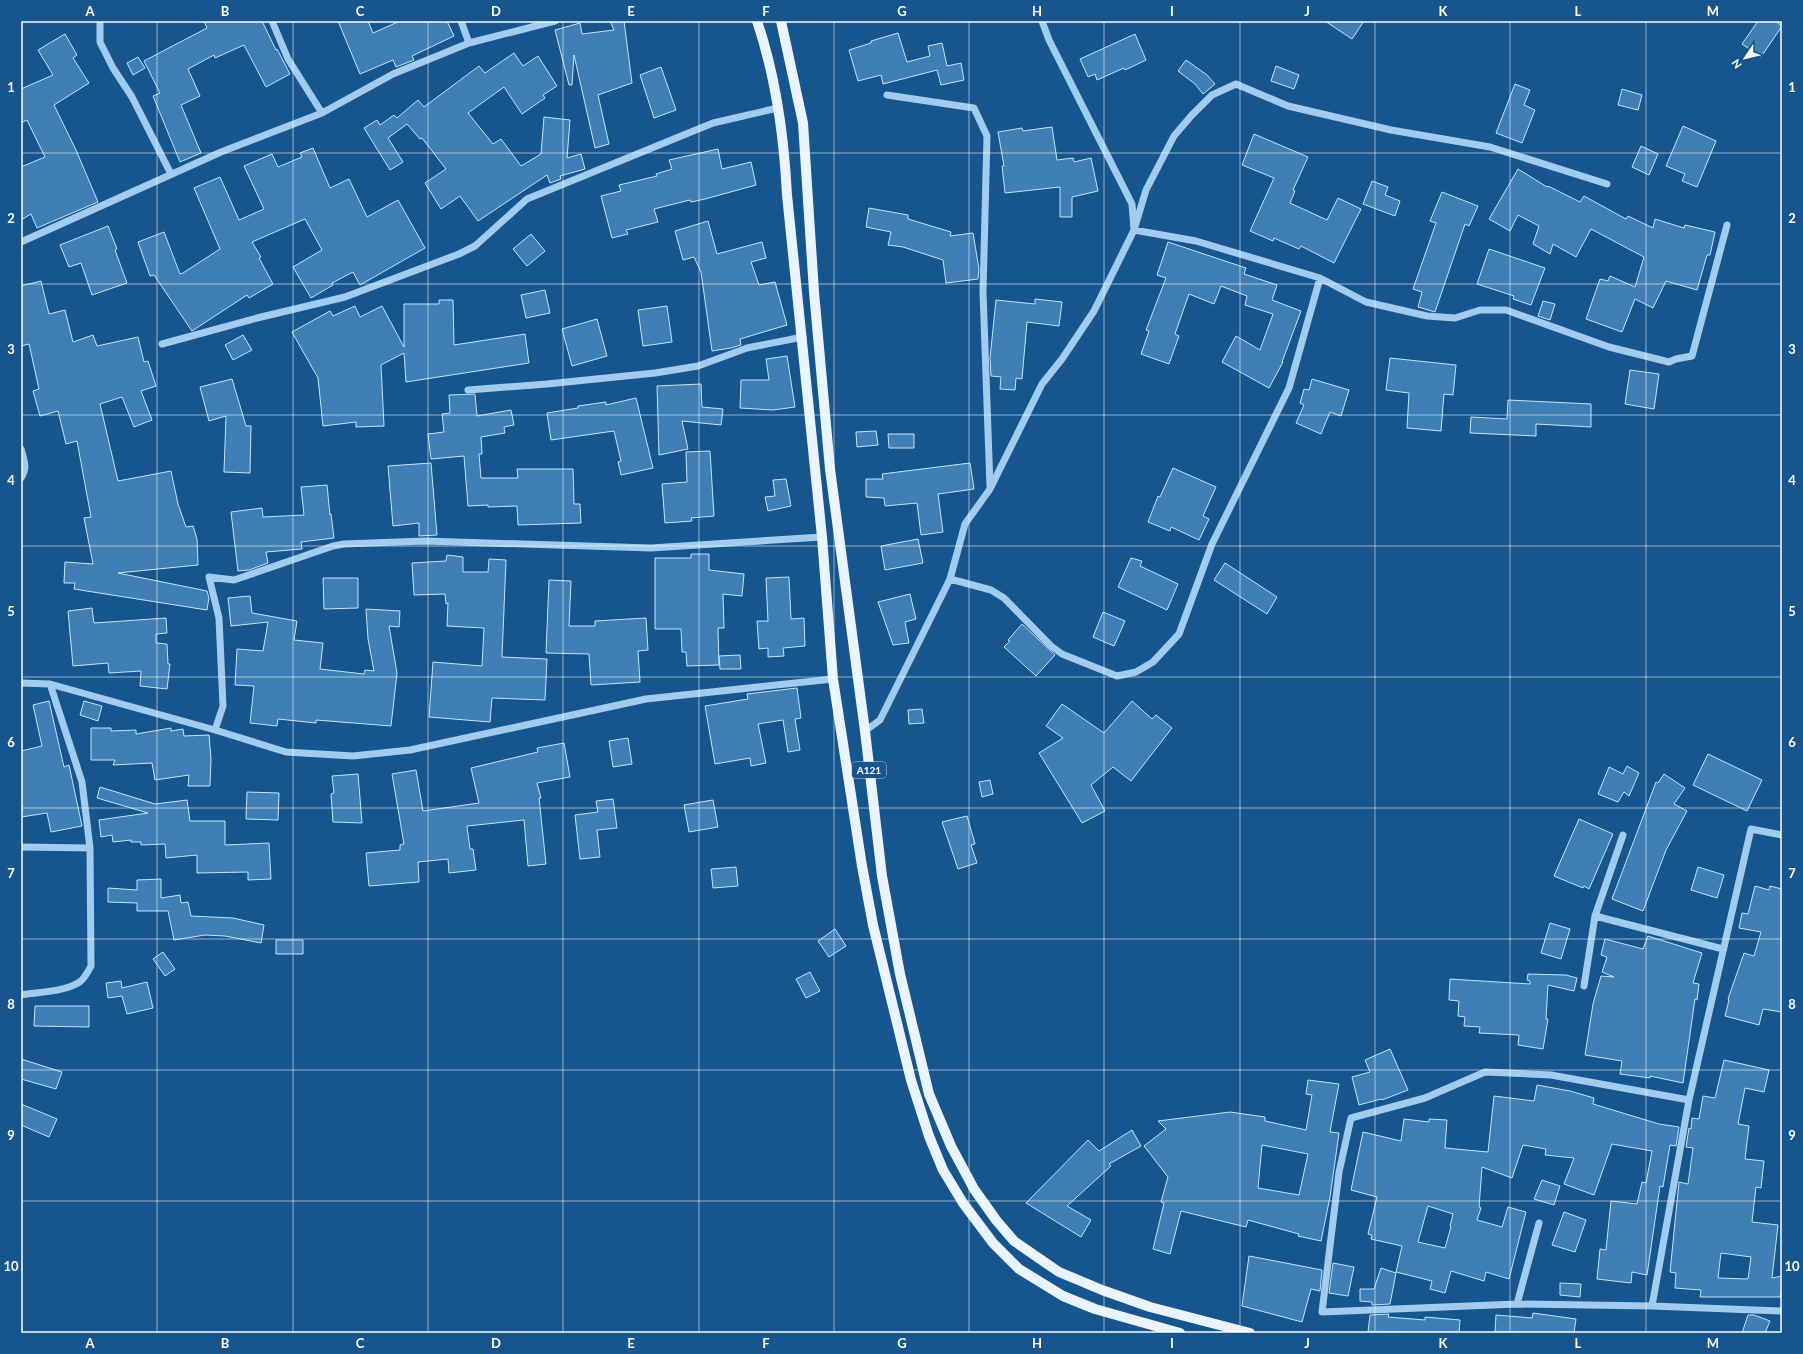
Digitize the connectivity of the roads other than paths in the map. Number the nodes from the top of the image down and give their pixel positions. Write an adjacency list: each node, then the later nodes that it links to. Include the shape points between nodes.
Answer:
1 (100, 21): 12 (street, via 100,42 132,97)
2 (272, 21): 11 (street, via 288,59)
3 (461, 21): 8 (street)
4 (556, 21): 8 (street)
5 (757, 21): 10 (main road, A121)
6 (781, 21): 30 (main road, A121, via 803,123 814,292 830,469)
7 (1042, 21): 15 (street, via 1132,204)
8 (469, 43): 11 (street, via 393,74)
9 (887, 95): 23 (street, via 974,108 987,136 983,292)
10 (778, 108): 18 (main road, A121); 19 (street, via 713,123 527,199 475,246 459,254 345,297)
11 (322, 113): 12 (street)
12 (171, 174): 16 (street)
13 (1607, 184): 15 (street, via 1490,147 1391,130 1288,106 1236,84 1212,95 1174,136 1146,190)
14 (1727, 224): 17 (street, via 1692,356 1669,362 1609,347 1506,310 1480,310 1455,318 1427,316 1366,302)
15 (1134, 230): 17 (street, via 1196,242); 23 (street, via 1094,311 1042,384)
16 (21, 242)
17 (1320, 278): 25 (street, via 1289,388 1212,544 1179,634 1153,662 1136,672 1117,676 1062,654 1004,598 991,590)
18 (803, 338): 20 (street, via 747,348 698,366 655,373); 24 (main road, A121)
19 (162, 344)
20 (468, 390)
21 (21, 449): 22 (street, via 26,464)
22 (21, 478)
23 (990, 489): 25 (street, via 965,524)
24 (822, 537): 26 (main road, A121); 29 (street, via 651,548 425,541 344,544 234,580 210,577 219,618 223,706)
25 (950, 579): 30 (street, via 880,720)
26 (833, 679): 29 (street, via 646,699 410,750 353,756 286,752); 44 (main road, A121, via 873,925 911,1080 943,1170 992,1243 1019,1268 1063,1296 1095,1309)
27 (21, 683): 28 (street)
28 (50, 684): 29 (street); 34 (street, via 82,782)
29 (215, 730)
30 (865, 731): 45 (main road, A121, via 882,876 914,1036 929,1094 951,1146 974,1189 1014,1240 1059,1272 1150,1307)
31 (1623, 835): 35 (street)
32 (1782, 835): 36 (street, via 1751,829)
33 (21, 847): 34 (street)
34 (90, 848): 38 (street, via 91,966 78,983 65,988)
35 (1594, 916): 36 (street); 37 (street)
36 (1723, 949): 39 (street)
37 (1584, 986)
38 (21, 995)
39 (1689, 1100): 41 (street, via 1551,1074 1485,1072 1425,1098 1351,1118 1339,1172 1322,1312); 42 (street)
40 (1539, 1223): 41 (street)
41 (1517, 1304): 42 (street)
42 (1652, 1306): 43 (street)
43 (1782, 1311)
44 (1180, 1333)
45 (1250, 1333)

